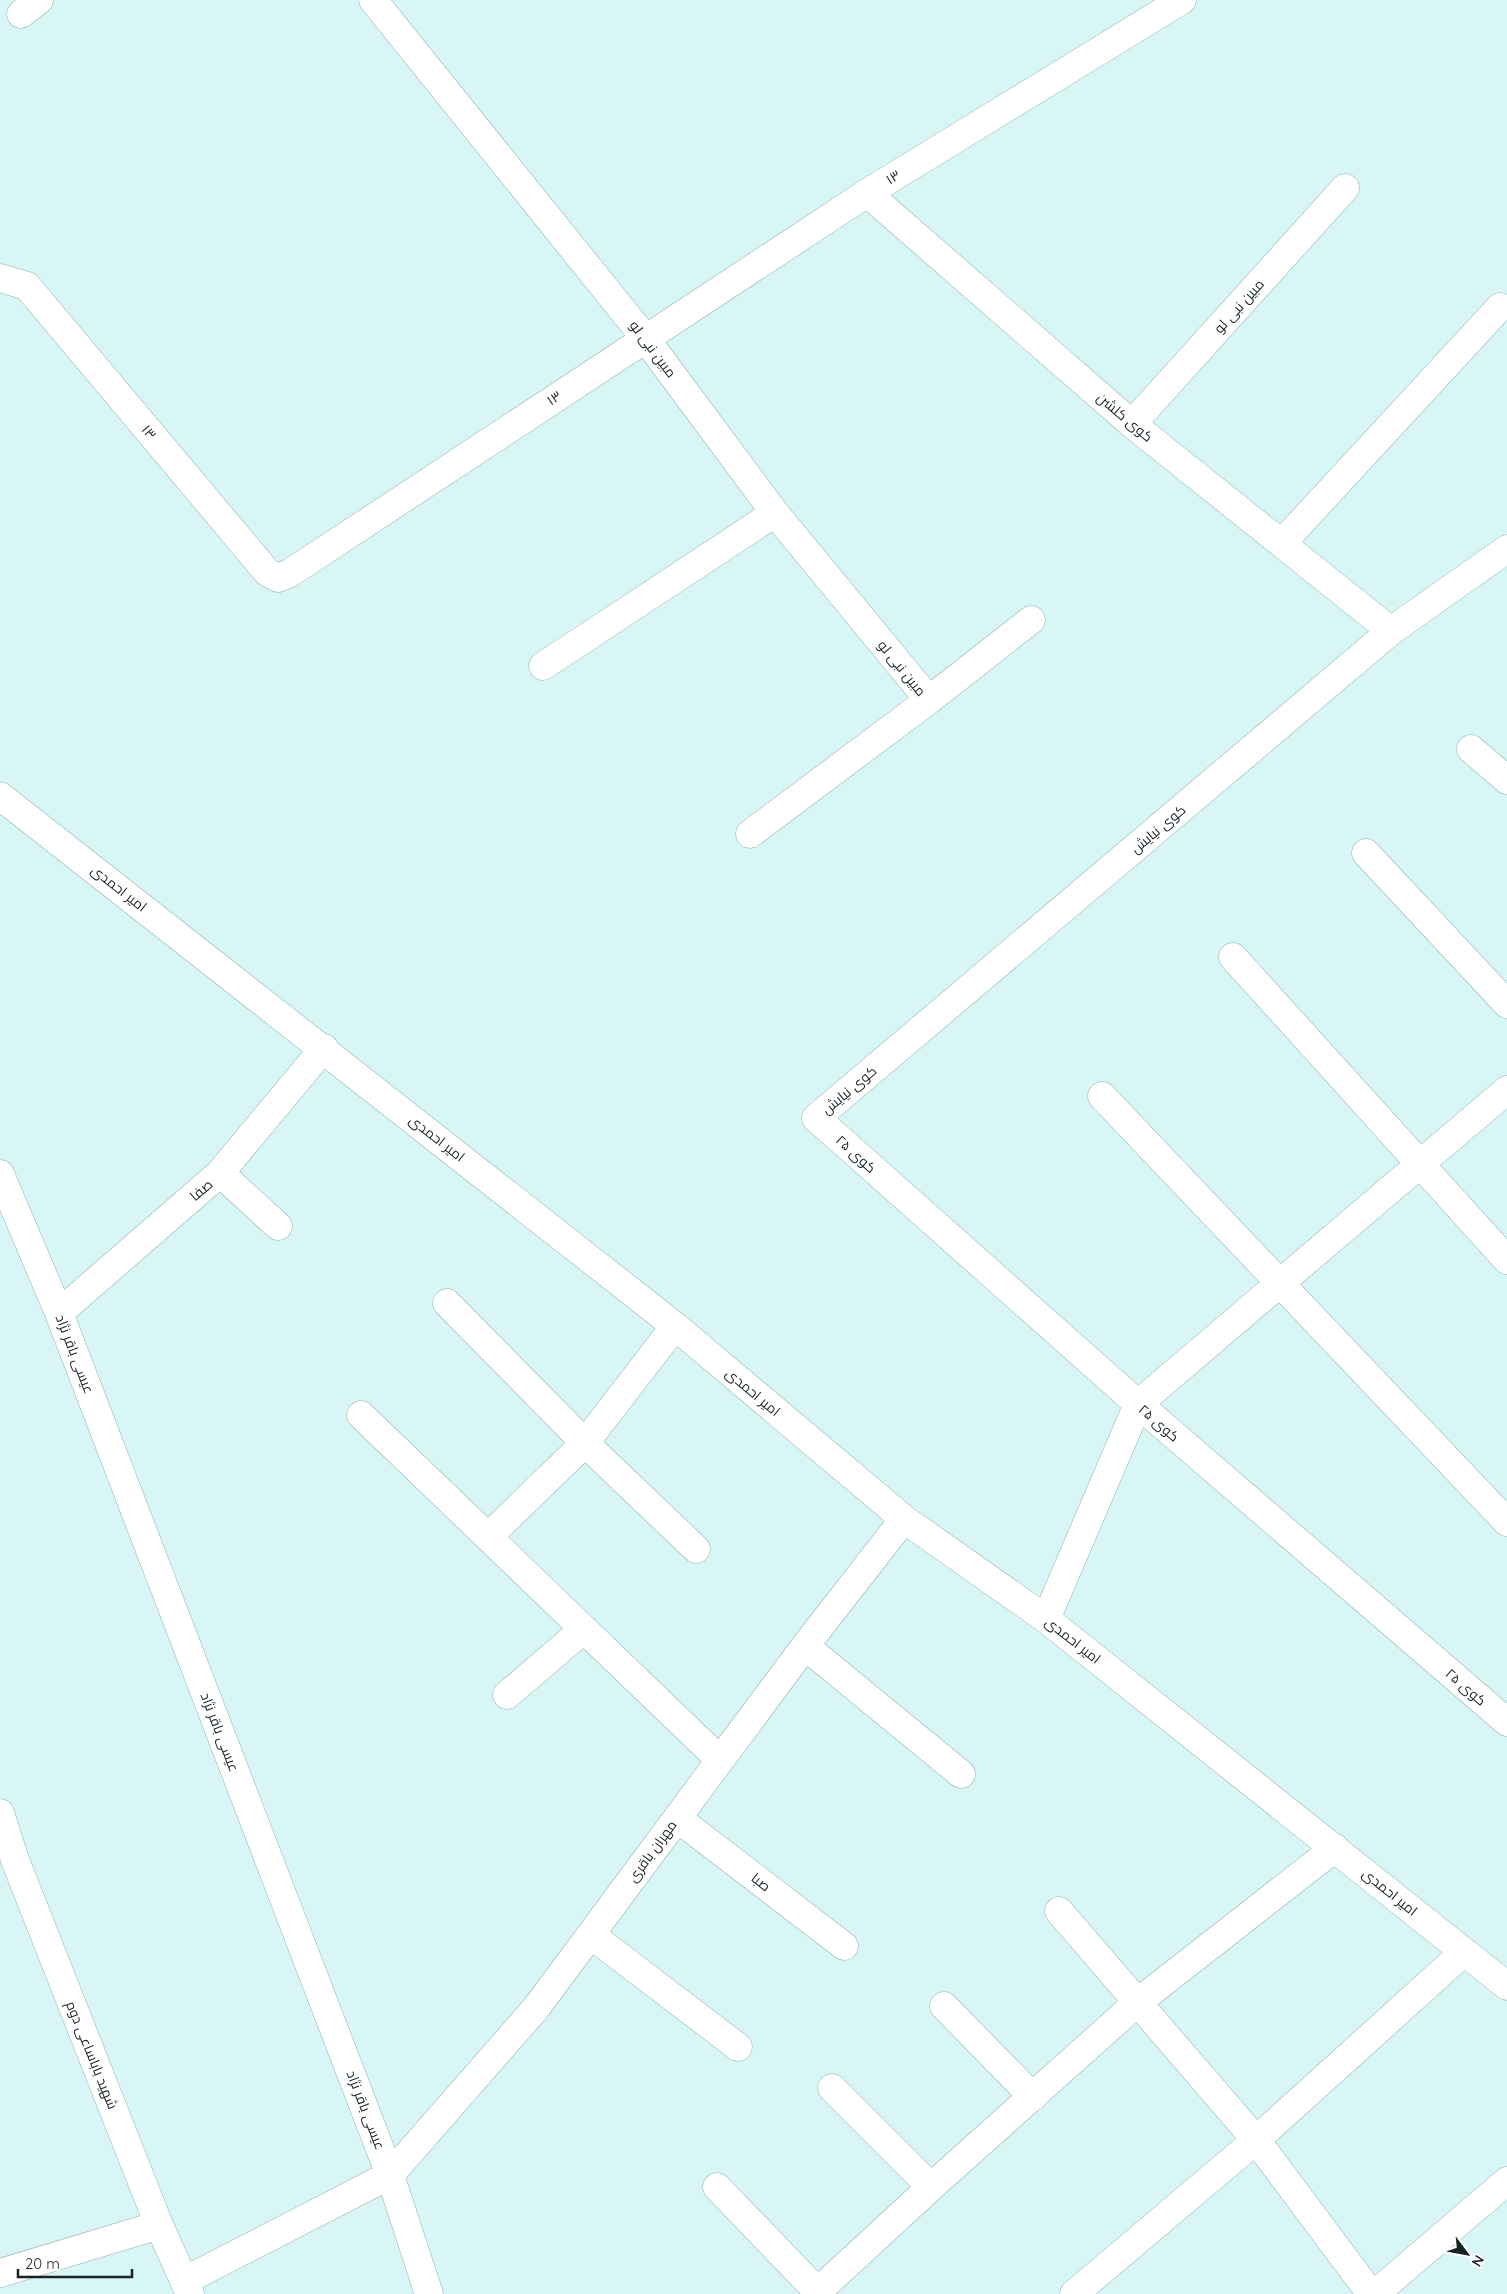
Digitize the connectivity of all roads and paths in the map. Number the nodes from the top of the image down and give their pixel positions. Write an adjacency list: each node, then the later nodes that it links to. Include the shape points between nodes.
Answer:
1 (373, 0): 7 (street, مبین نبی لو)
2 (1182, 0): 4 (street, ۱۳)
3 (1345, 188): 8 (street, مبین نبی لو)
4 (868, 193): 7 (street, ۱۳); 8 (street, کوی کلشن)
5 (0, 278): 7 (street, ۱۳, via 27,286 267,572 278,578)
6 (1500, 307): 10 (street)
7 (645, 338): 9 (street, مبین نبی لو)
8 (1132, 424): 10 (street, کوی کلشن)
9 (775, 513): 14 (street); 15 (street, مبین نبی لو)
10 (1282, 543): 13 (street, کوی کلشن)
11 (1507, 549): 13 (street, کوی نیایش)
12 (1031, 620): 15 (street)
13 (1391, 631): 26 (street, کوی نیایش)
14 (543, 666)
15 (929, 700): 19 (street)
16 (1472, 749): 17 (street)
17 (1507, 780)
18 (0, 796): 23 (street, امیر احمدی)
19 (750, 834)
20 (1366, 853): 22 (street)
21 (1233, 957): 27 (street)
22 (1507, 1004)
23 (324, 1048): 28 (street, صفا); 35 (street, امیر احمدی)
24 (1507, 1090): 27 (street)
25 (1102, 1096): 32 (street)
26 (816, 1118): 36 (street, کوی ۲۵)
27 (1419, 1165): 31 (street); 32 (street)
28 (220, 1173): 30 (street); 34 (street, صفا)
29 (0, 1174): 34 (street, عیسی باقر نژاد)
30 (278, 1226)
31 (1507, 1260)
32 (1281, 1283): 36 (street); 40 (street)
33 (447, 1303): 38 (street)
34 (59, 1312): 65 (street, عیسی باقر نژاد)
35 (675, 1326): 38 (street); 39 (street, امیر احمدی)
36 (1138, 1404): 43 (street); 47 (street, کوی ۲۵)
37 (361, 1415): 41 (street)
38 (585, 1443): 41 (street); 42 (street)
39 (904, 1519): 43 (street, امیر احمدی); 45 (street, مهران باقری)
40 (1507, 1522)
41 (488, 1538): 44 (street)
42 (696, 1549)
43 (1046, 1618): 52 (street, امیر احمدی)
44 (584, 1629): 46 (street); 48 (street)
45 (805, 1646): 48 (street, مهران باقری); 49 (street)
46 (507, 1695)
47 (1507, 1722)
48 (720, 1760): 51 (street, مهران باقری)
49 (961, 1774)
50 (0, 1813): 53 (street, شهید باباساعی دوم)
51 (677, 1818): 55 (street, مهران باقری); 56 (street, صبا)
52 (1335, 1848): 57 (street, امیر احمدی); 59 (street)
53 (7, 1861): 69 (street, شهید باباساعی دوم)
54 (1059, 1911): 59 (street)
55 (591, 1935): 61 (street); 65 (street, مهران باقری, via 536,2008)
56 (844, 1946)
57 (1464, 1952): 58 (street, امیر احمدی); 64 (street)
58 (1507, 1986)
59 (1138, 2002): 63 (street); 64 (street)
60 (944, 2006): 63 (street)
61 (738, 2047)
62 (832, 2088): 67 (street)
63 (1033, 2097): 67 (street)
64 (1256, 2140): 74 (street); 75 (street)
65 (390, 2175): 71 (street); 73 (street, عیسی باقر نژاد)
66 (1507, 2181): 76 (street)
67 (931, 2187): 72 (street)
68 (717, 2188): 72 (street)
69 (159, 2225): 70 (street); 71 (street, شهید باباساعی دوم)
70 (0, 2273)
71 (187, 2288)
72 (817, 2293)
73 (429, 2294)
74 (1074, 2294)
75 (1371, 2294)
76 (1375, 2294)

